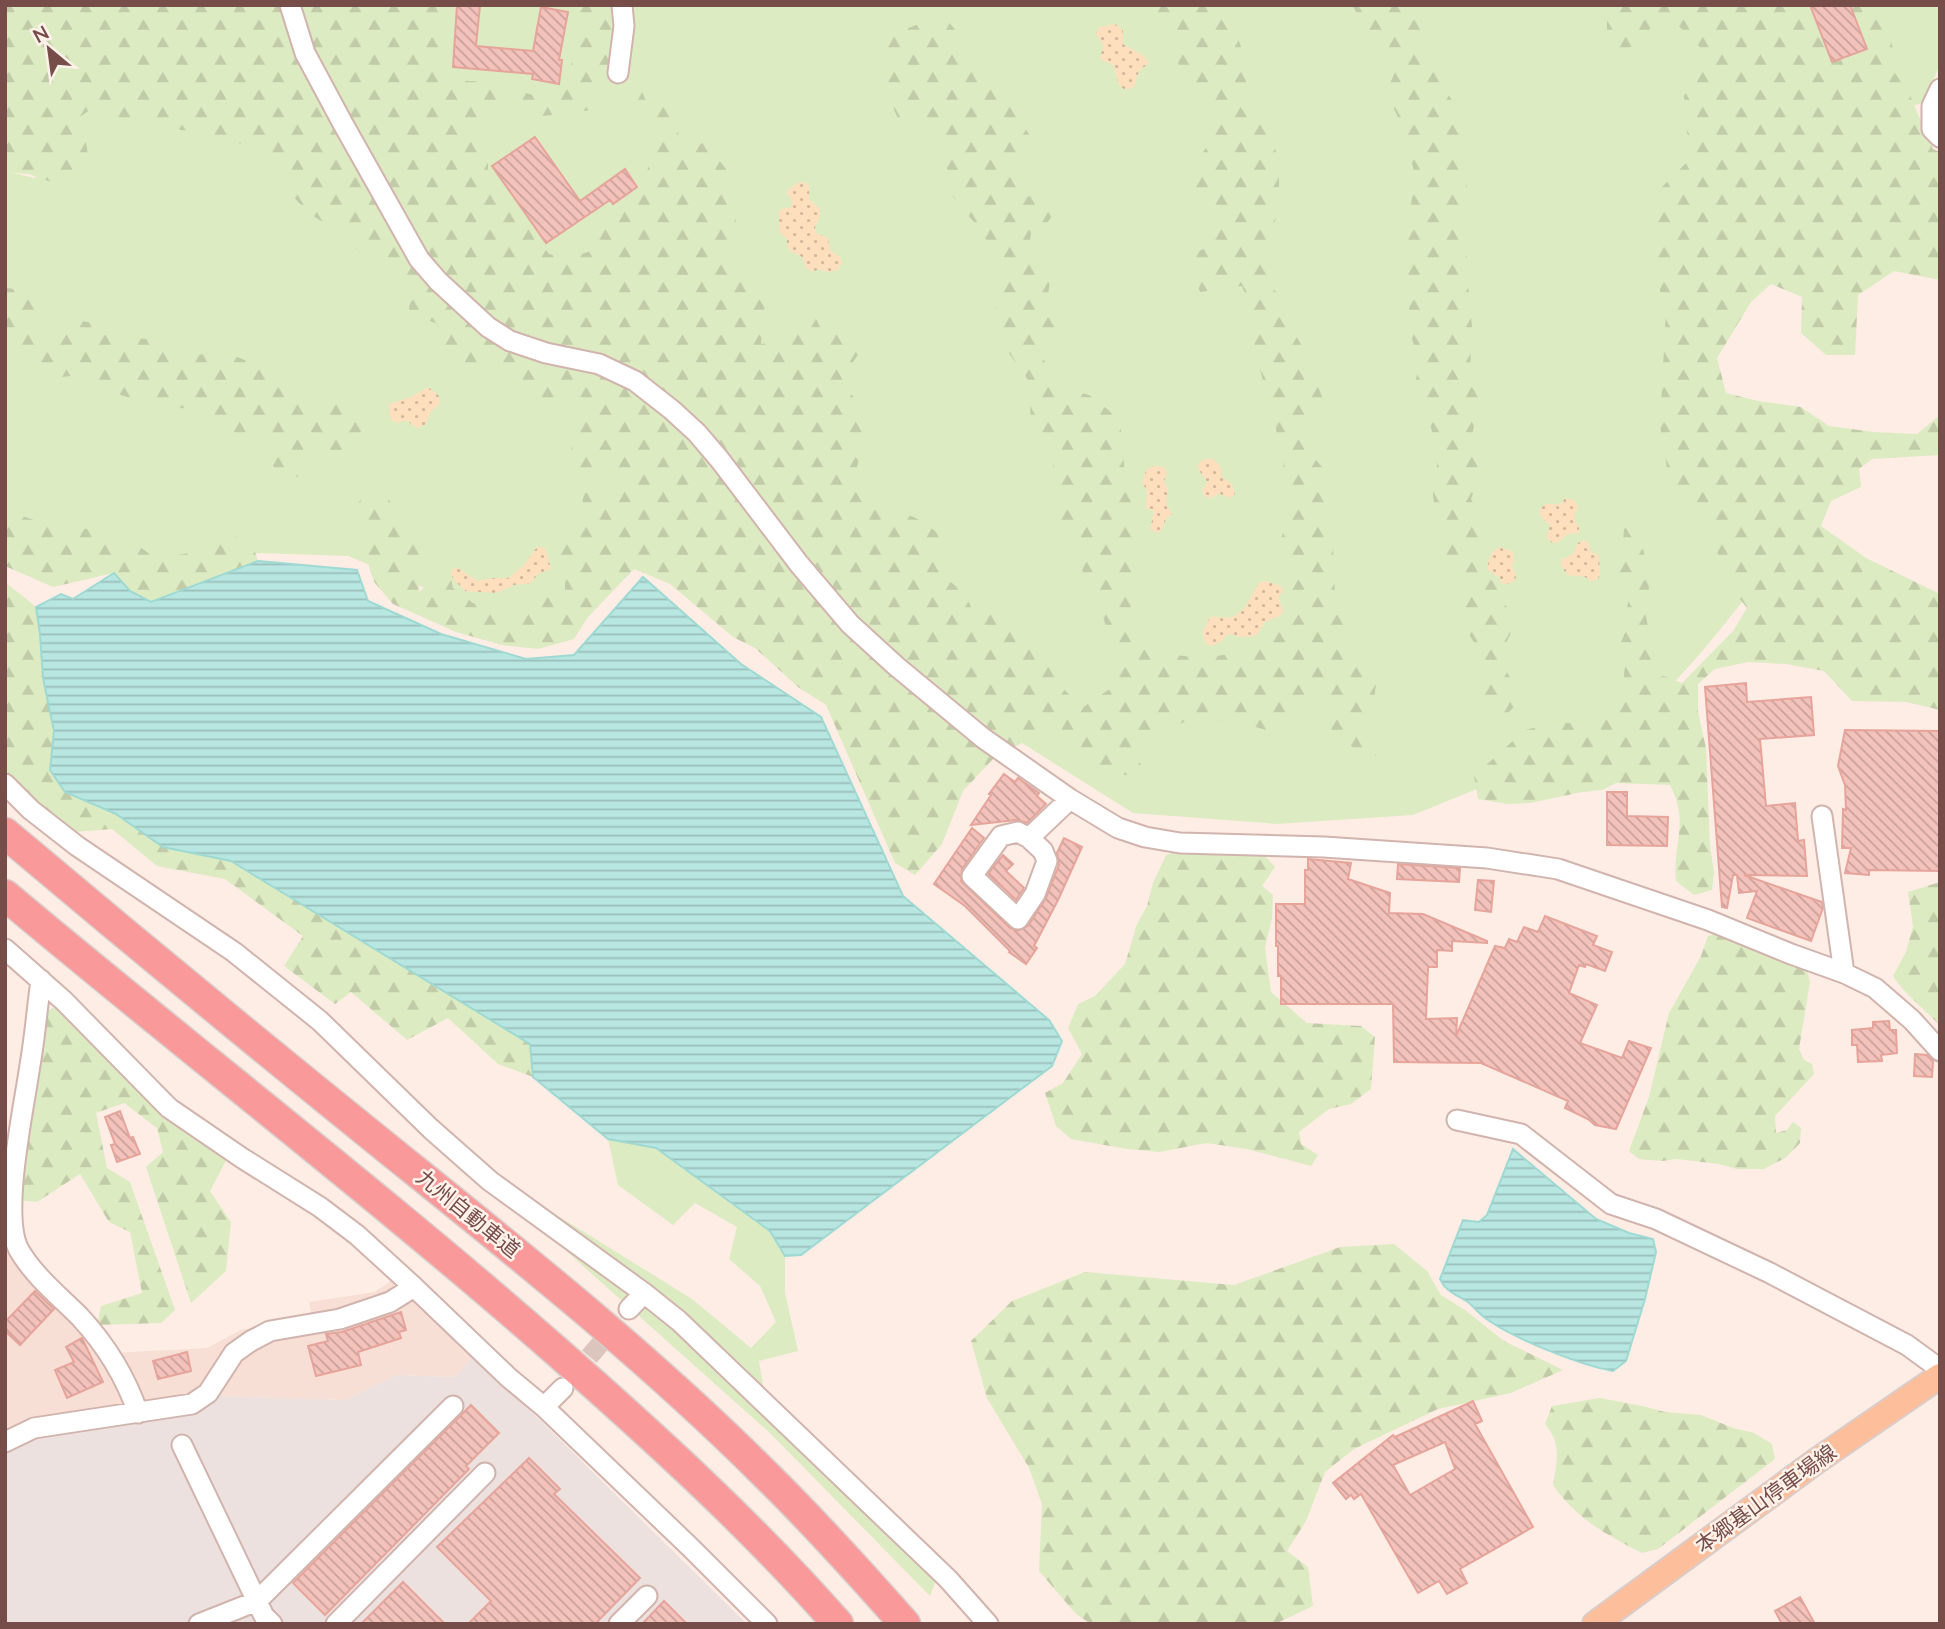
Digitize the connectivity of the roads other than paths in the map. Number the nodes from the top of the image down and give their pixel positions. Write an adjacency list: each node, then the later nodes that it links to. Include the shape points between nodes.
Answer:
1 (290, 5): 7 (street, via 305,53 342,122 419,259 438,281 510,341 599,364 635,381 672,410 720,460 850,624 983,738)
2 (622, 5): 3 (street)
3 (618, 73)
4 (1940, 89): 5 (street, via 1932,106 1932,128)
5 (1940, 137)
6 (5, 784): 18 (street, via 77,846 234,952 320,1021 490,1181)
7 (1070, 799): 10 (street); 13 (street, via 1118,828 1180,843 1487,858 1558,869)
8 (1822, 816): 13 (street)
9 (5, 833): 37 (highway, 九州自動車道, via 531,1265 670,1385 764,1473)
10 (1029, 838)
11 (5, 895): 36 (highway, via 499,1301 730,1510)
12 (5, 949): 14 (street)
13 (1844, 973): 15 (street, via 1875,988)
14 (41, 980): 17 (street, via 169,1108 357,1234); 25 (street, via 10,1195 11,1228 17,1248 31,1268 100,1343 129,1387)
15 (1940, 1051)
16 (1457, 1120): 20 (street, via 1521,1134 1611,1204 1656,1219 1770,1273 1907,1345)
17 (414, 1287): 24 (street); 25 (street, via 390,1302 340,1319 270,1331 234,1353 208,1393 192,1405)
18 (644, 1293): 19 (street); 38 (street, via 679,1321 948,1579)
19 (629, 1309)
20 (1940, 1369)
21 (1940, 1376): 39 (main road, 本郷基山停車場線)
22 (563, 1388): 24 (street)
23 (453, 1406): 30 (street)
24 (544, 1408): 35 (street)
25 (138, 1413): 26 (street, via 34,1428)
26 (5, 1442)
27 (182, 1444): 30 (street)
28 (485, 1473): 33 (street)
29 (647, 1596): 34 (street)
30 (257, 1601): 31 (street); 32 (street)
31 (199, 1624)
32 (272, 1624)
33 (336, 1624)
34 (619, 1624)
35 (767, 1624)
36 (838, 1624)
37 (905, 1624)
38 (988, 1624)
39 (1595, 1624)

